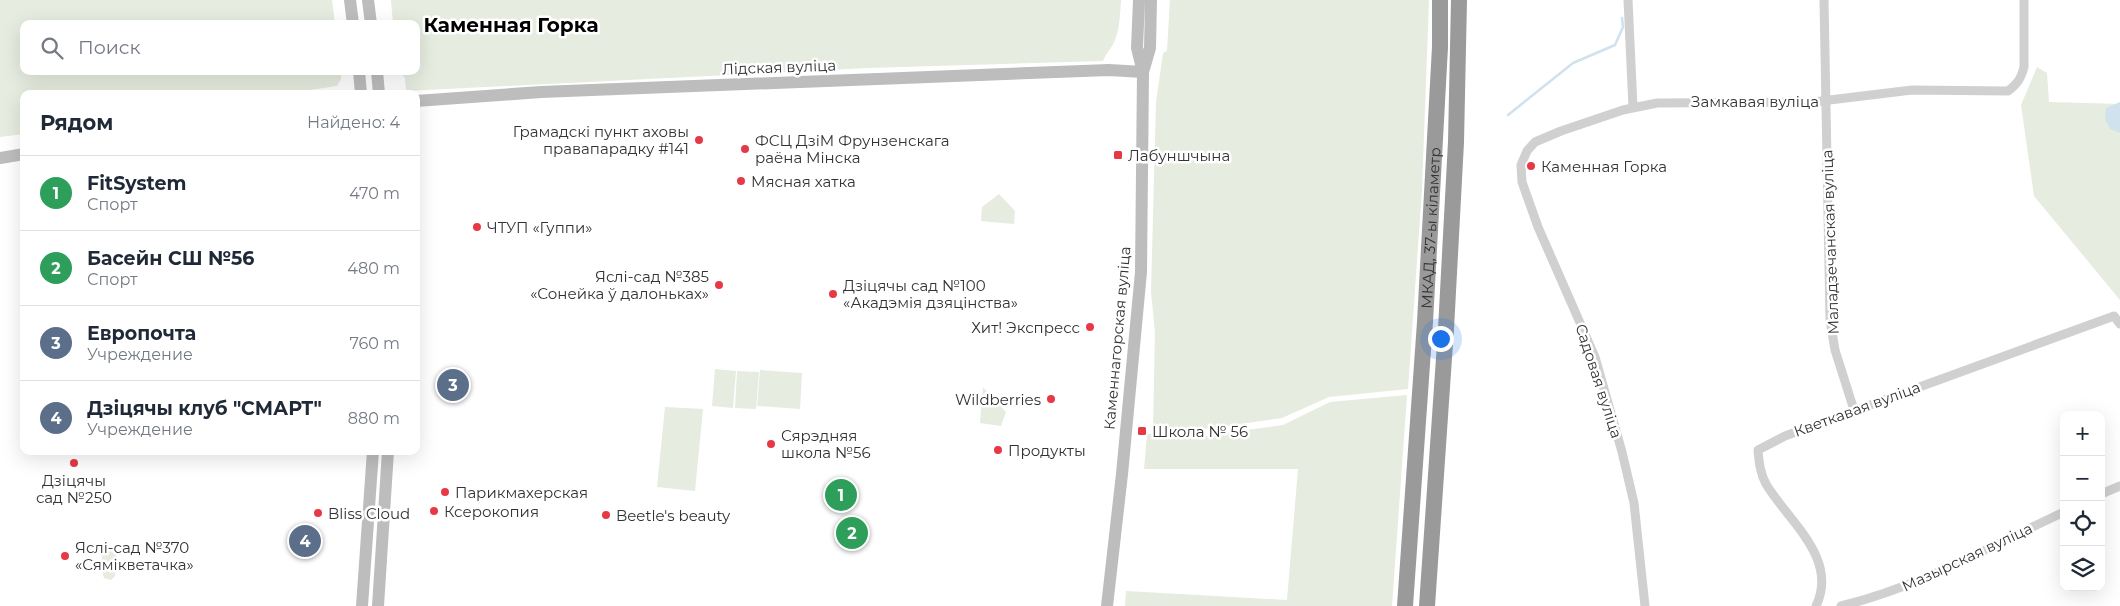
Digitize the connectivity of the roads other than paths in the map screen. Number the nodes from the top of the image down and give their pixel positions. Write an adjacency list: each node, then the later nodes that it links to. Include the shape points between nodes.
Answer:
1 (350, 0): 10 (main road)
2 (368, 0): 11 (main road)
3 (1139, 0): 12 (main road, Каменнагорская вуліца, via 1137,48)
4 (1151, 0): 12 (main road, Каменнагорская вуліца, via 1150,48)
5 (1440, 0): 33 (highway, МКАД, 37-ы кіламетр, via 1426,312)
6 (1459, 0): 34 (highway, МКАД, 37-ы кіламетр, via 1456,142 1446,328)
7 (1628, 0): 19 (street)
8 (1824, 0): 17 (street, Маладзечанская вуліца)
9 (2024, 0): 17 (street, Замкавая вуліца, via 2024,67 2016,85 2008,90 1912,90)
10 (352, 20)
11 (371, 20)
12 (1143, 72): 18 (main road, Лідская вуліца, via 1109,70 541,92); 32 (main road, Каменнагорская вуліца, via 1141,272)
13 (359, 75): 15 (main road)
14 (377, 75): 16 (main road)
15 (361, 90)
16 (379, 90)
17 (1824, 97): 19 (street, Замкавая вуліца, via 1680,101); 24 (street, Маладзечанская вуліца, via 1830,320 1835,350)
18 (420, 101)
19 (1633, 107): 22 (street, Замкавая вуліца, via 1535,142)
20 (20, 155): 21 (main road)
21 (0, 158)
22 (1521, 165): 35 (street, Садовая вуліца, via 1522,182 1538,227 1592,350 1608,400 1634,503)
23 (2120, 324): 24 (street, Кветкавая вуліца, via 2114,316)
24 (1854, 410): 36 (street, Кветкавая вуліца, via 1785,436 1758,450 1765,482 1805,535 1819,563 1823,580)
25 (373, 455): 30 (main road)
26 (388, 455): 31 (main road)
27 (2120, 486): 28 (street)
28 (2105, 492)
29 (2060, 514): 37 (street, Мазырская вуліца, via 1916,582)
30 (362, 606)
31 (378, 606)
32 (1107, 606)
33 (1405, 606)
34 (1426, 606)
35 (1646, 606)
36 (1816, 606)
37 (1841, 606)

